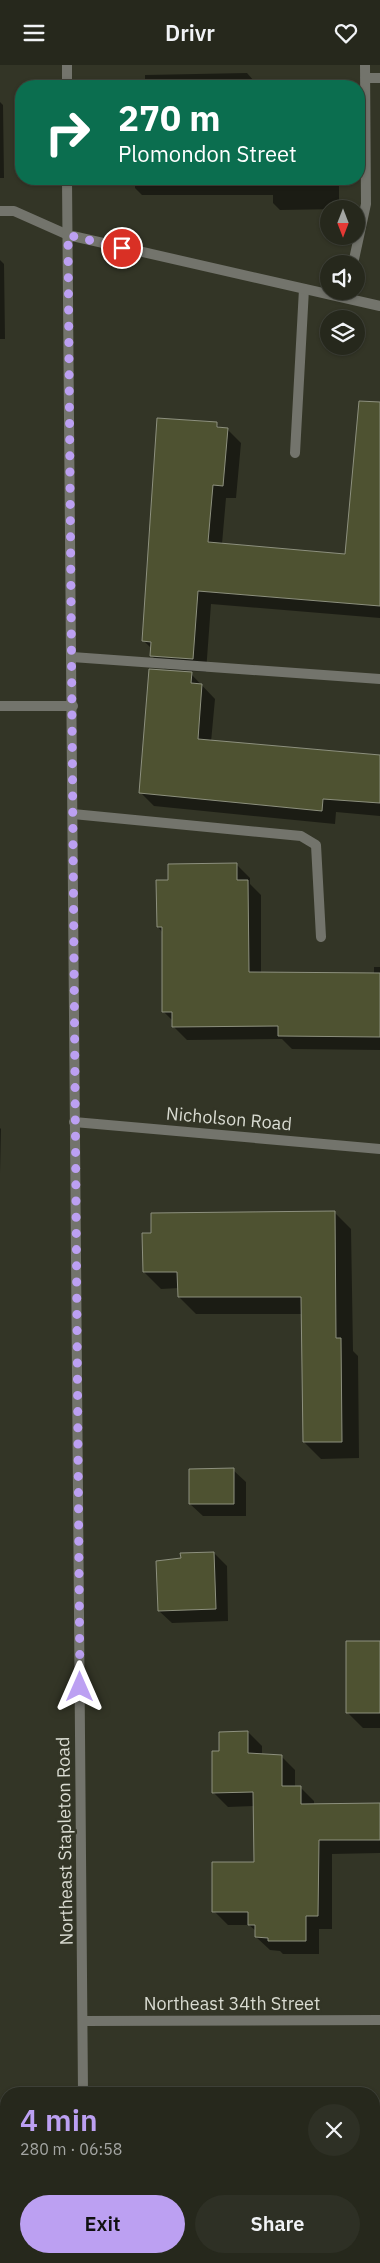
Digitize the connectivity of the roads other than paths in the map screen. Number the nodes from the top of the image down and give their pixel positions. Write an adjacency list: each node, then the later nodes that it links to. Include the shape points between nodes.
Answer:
1 (67, 65): 5 (street)
2 (365, 65): 3 (street)
3 (365, 78): 4 (street); 9 (street, via 366,204)
4 (380, 78)
5 (67, 80)
6 (67, 185): 8 (street, Northeast Stapleton Road)
7 (0, 211): 8 (street, via 14,211)
8 (68, 235): 10 (street); 15 (street, Northeast Stapleton Road)
9 (355, 255)
10 (304, 289): 11 (street); 14 (street)
11 (320, 291)
12 (361, 300): 13 (street)
13 (380, 306)
14 (295, 453)
15 (72, 657): 16 (street); 18 (street, Northeast Stapleton Road)
16 (380, 679)
17 (0, 706): 18 (street)
18 (73, 706): 19 (street, Northeast Stapleton Road)
19 (73, 814): 20 (street, via 300,836 316,845); 21 (street, Northeast Stapleton Road)
20 (320, 937)
21 (74, 1122): 22 (street, Nicholson Road); 24 (street, Northeast Stapleton Road)
22 (380, 1149)
23 (380, 2020): 24 (street, Northeast 34th Street)
24 (83, 2021): 25 (street, Northeast Stapleton Road)
25 (83, 2087)

